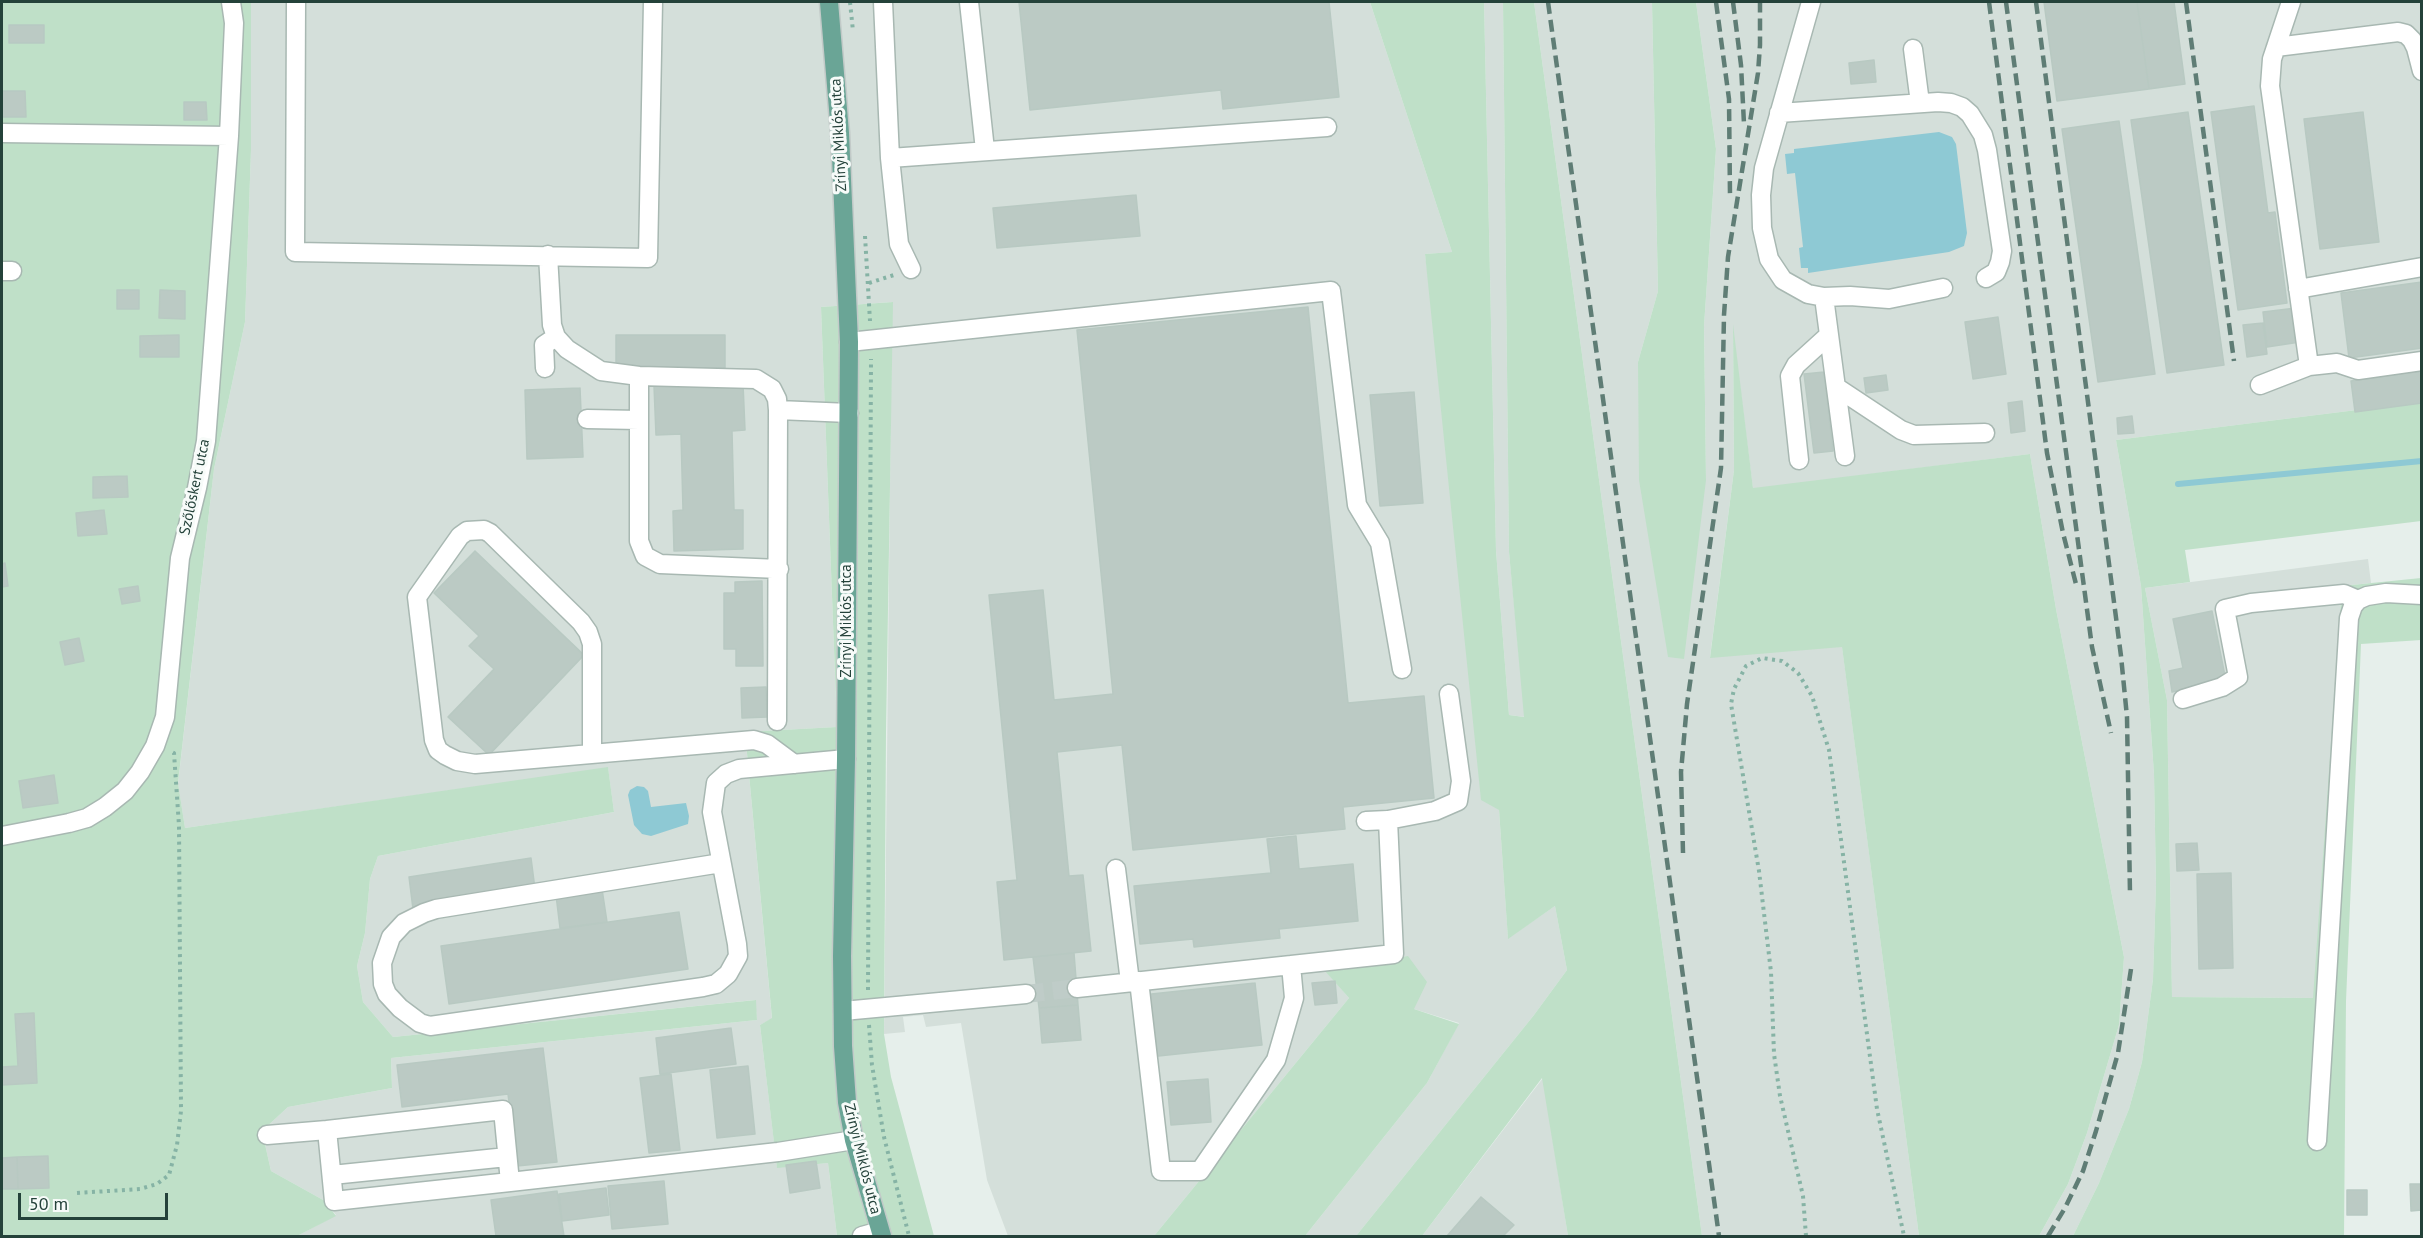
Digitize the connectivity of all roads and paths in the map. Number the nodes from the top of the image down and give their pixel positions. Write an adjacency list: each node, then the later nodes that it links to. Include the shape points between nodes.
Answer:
1 (231, 2): 16 (street, Szőlőskert utca, via 234,23)
2 (296, 2): 19 (street, via 295,252)
3 (654, 2): 19 (street, via 648,258)
4 (829, 2): 29 (main road, Zrínyi Miklós utca, via 840,133)
5 (883, 2): 18 (street)
6 (969, 2): 17 (street)
7 (1811, 2): 13 (street)
8 (2291, 2): 9 (street)
9 (2276, 47): 11 (street, via 2398,32 2412,40); 25 (street, via 2270,71 2270,96)
10 (1913, 48): 12 (street)
11 (2421, 71)
12 (1920, 103): 13 (street); 22 (street, via 1962,107 1983,135 2002,251 1996,272)
13 (1779, 113): 26 (street, via 1764,168 1764,244 1783,280 1808,294)
14 (1327, 127): 17 (street)
15 (2, 134): 16 (street)
16 (229, 136): 50 (street, Szőlőskert utca, via 206,441 180,558 165,717)
17 (985, 150): 18 (street)
18 (890, 158): 21 (street, via 899,244)
19 (548, 255): 28 (street)
20 (2421, 267): 25 (street)
21 (911, 269): 23 (path)
22 (1986, 278)
23 (869, 283)
24 (1943, 288): 26 (street, via 1889,299)
25 (2298, 289): 31 (street)
26 (1824, 297): 27 (street)
27 (1829, 335): 35 (street); 42 (street, via 1796,365 1790,376)
28 (556, 337): 32 (street, via 544,345); 33 (street, via 601,371)
29 (849, 342): 37 (main road, Zrínyi Miklós utca); 46 (street, via 1331,291 1357,505 1380,543)
30 (2421, 361): 31 (street, via 2358,369 2337,363)
31 (2310, 366): 34 (street)
32 (545, 368)
33 (639, 376): 36 (street, via 756,379 772,389); 39 (street)
34 (2260, 385)
35 (1836, 387): 40 (street, via 1914,435); 41 (street)
36 (778, 410): 37 (street); 43 (street)
37 (849, 413): 52 (main road, Zrínyi Miklós utca)
38 (587, 419): 39 (street)
39 (639, 420): 43 (street, via 639,541 645,556 660,564)
40 (1985, 433)
41 (1845, 456)
42 (1799, 460)
43 (778, 570): 49 (street)
44 (2421, 595): 45 (street, via 2386,592)
45 (2358, 600): 48 (street, via 2344,594 2224,609 2238,677 2222,687); 68 (street, via 2349,618)
46 (1402, 669)
47 (1449, 694): 54 (street, via 1461,781 1458,801 1435,811)
48 (2182, 699)
49 (777, 721)
50 (155, 746): 56 (street, Szőlőskert utca, via 124,791 87,818); 72 (path, via 174,753 179,826 182,1111 177,1145 169,1175 157,1184 140,1190)
51 (592, 753): 51 (street, via 592,644 588,632 490,533 467,531 417,597 438,750 457,761 475,764); 53 (street, via 754,740 767,744)
52 (846, 759): 53 (street); 64 (main road, Zrínyi Miklós utca)
53 (794, 764): 57 (street, via 739,769 720,778 714,790 712,812)
54 (1388, 820): 55 (street); 59 (street, via 1394,954)
55 (1366, 821)
56 (2, 836)
57 (721, 863): 57 (street, via 738,956 728,974 716,984 430,1026 400,1008 383,984 382,963 391,937 404,923 424,913)
58 (1116, 869): 60 (street)
59 (1291, 965): 60 (street); 60 (street, via 1294,998 1276,1060 1200,1171 1161,1171)
60 (1134, 981): 61 (street)
61 (1077, 988)
62 (1026, 994): 63 (street)
63 (868, 1007): 64 (street); 75 (path, via 872,1065 884,1137)
64 (843, 1011): 67 (main road, Zrínyi Miklós utca, via 846,1092)
65 (327, 1130): 66 (street); 69 (street, via 503,1110); 70 (street)
66 (267, 1135)
67 (854, 1140): 71 (street); 73 (main road, Zrínyi Miklós utca)
68 (2317, 1141)
69 (507, 1157): 70 (street); 71 (street)
70 (332, 1175): 71 (street, via 334,1201)
71 (510, 1182)
72 (77, 1193)
73 (881, 1234): 74 (street)
74 (862, 1236)
75 (909, 1236)
76 (1806, 1236): 77 (path, via 1803,1196 1774,1054 1771,972 1760,871 1731,704 1739,676 1746,666 1762,658 1782,662 1798,673 1812,696 1829,750 1877,1109)
77 (1904, 1236)

